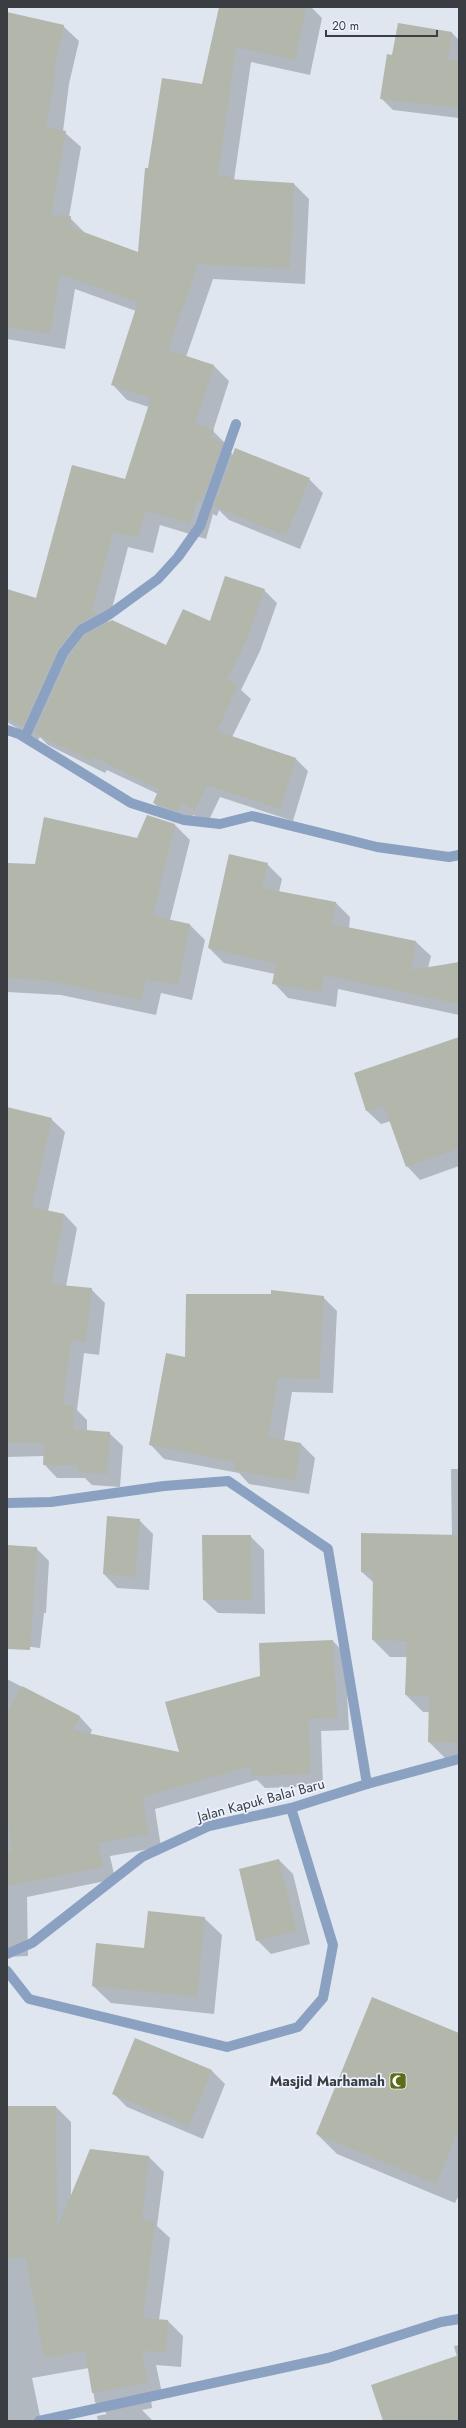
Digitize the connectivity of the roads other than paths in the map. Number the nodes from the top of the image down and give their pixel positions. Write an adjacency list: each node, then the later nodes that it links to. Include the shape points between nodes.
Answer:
1 (236, 424): 3 (street, via 200,526 178,557 158,579 110,614 81,630 63,653)
2 (7, 730): 3 (street)
3 (25, 737): 4 (street, via 131,803 184,820 220,824 252,816 377,846 449,857)
4 (459, 855)
5 (7, 1503): 7 (street, via 51,1502 164,1486 228,1481 328,1549)
6 (459, 1759): 7 (street, Jalan Kapuk Balai Baru)
7 (366, 1784): 8 (street, Jalan Kapuk Balai Baru)
8 (291, 1808): 9 (street, Jalan Kapuk Balai Baru, via 209,1826 142,1856 32,1943); 10 (street, via 333,1945 323,1998 298,2027 227,2047 29,2000)
9 (7, 1954)
10 (7, 1971)
11 (459, 2319): 12 (street, via 441,2322 328,2358)
12 (39, 2421)

